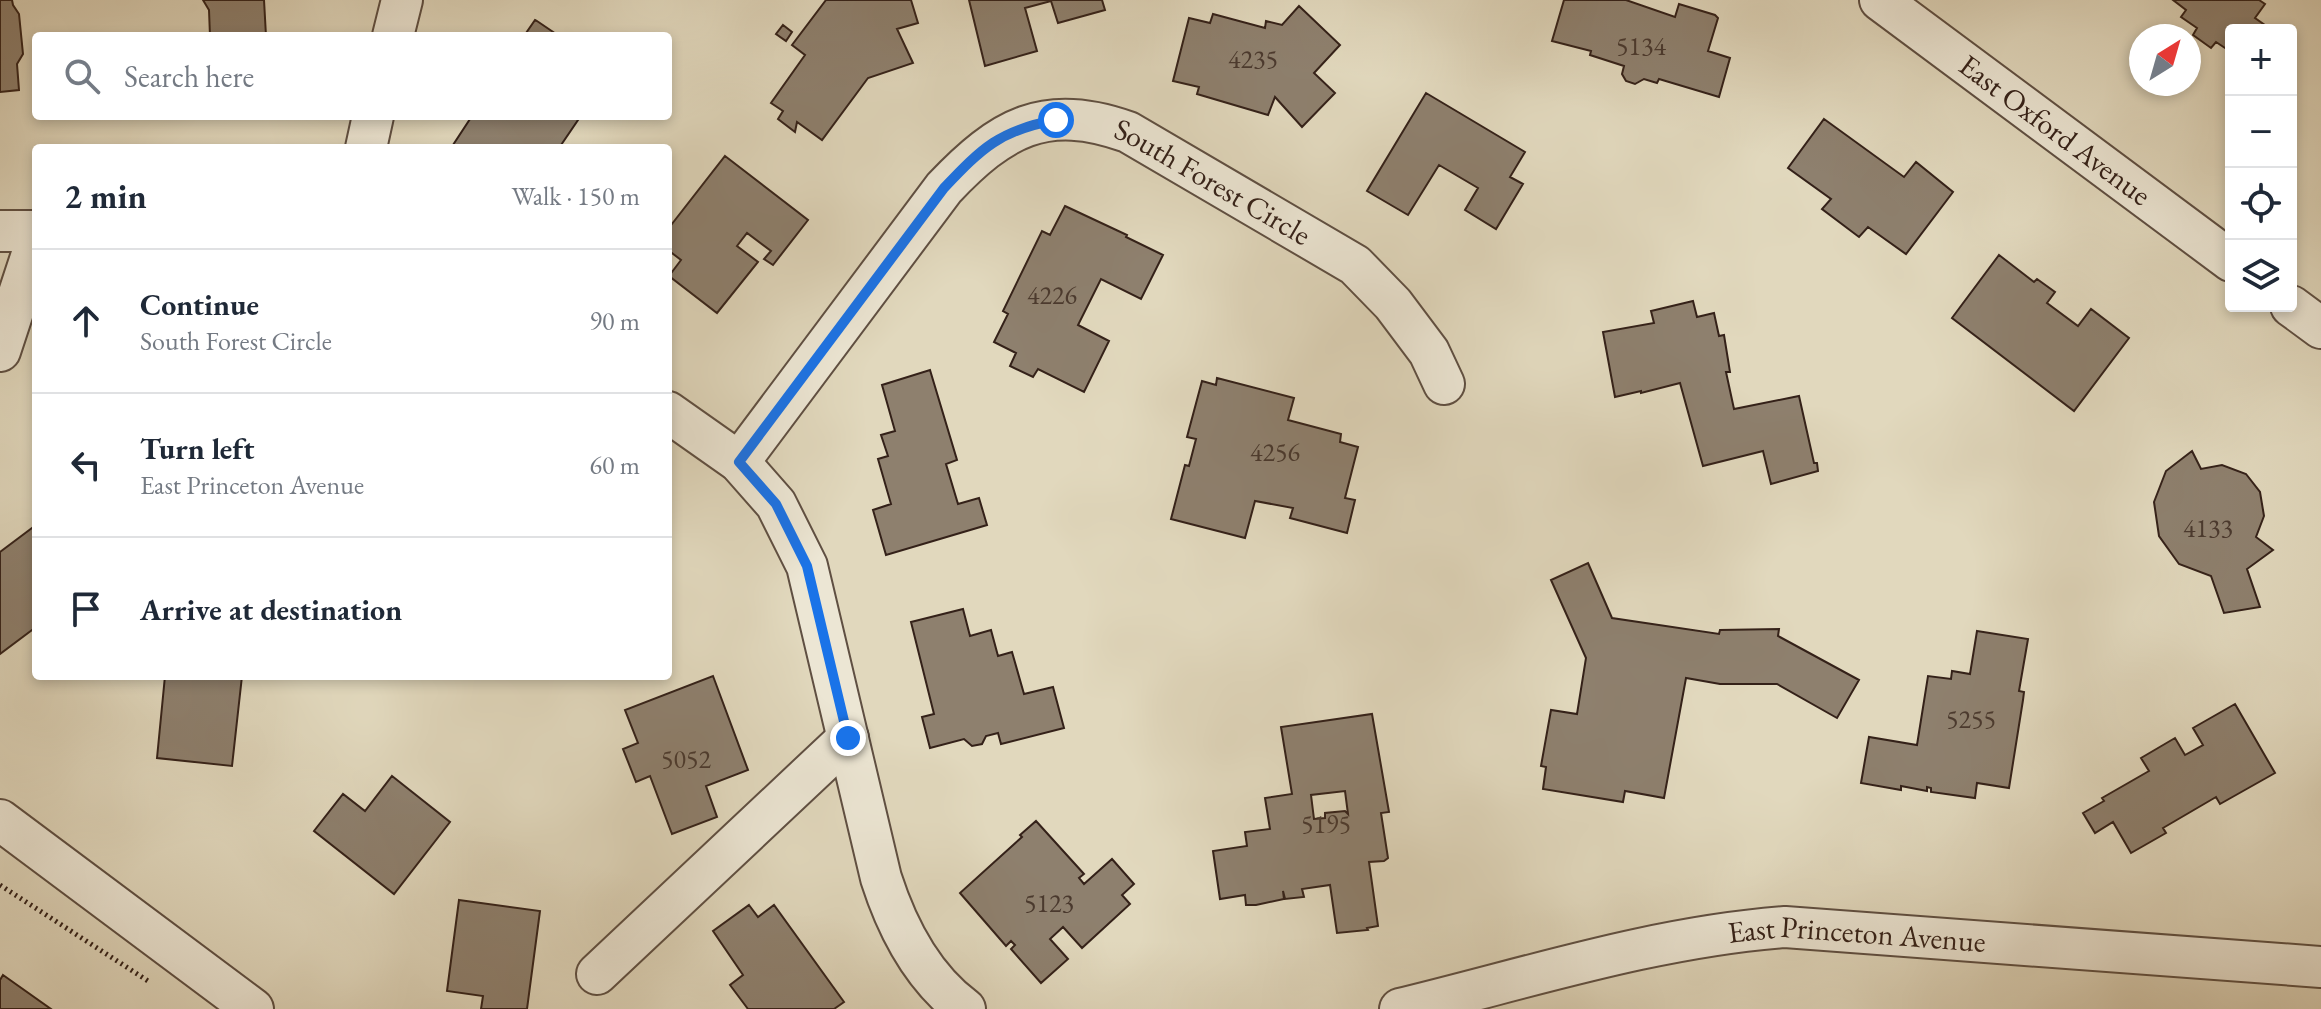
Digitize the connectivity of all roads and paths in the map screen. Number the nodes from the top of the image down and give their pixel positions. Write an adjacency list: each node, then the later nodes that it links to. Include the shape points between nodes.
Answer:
1 (402, 0): 3 (street)
2 (1880, 0): 9 (street, East Oxford Avenue)
3 (394, 32)
4 (372, 120): 5 (street)
5 (367, 144)
6 (0, 231): 7 (street)
7 (32, 231)
8 (32, 254): 12 (street)
9 (2225, 257)
10 (2297, 310): 11 (street)
11 (2321, 328)
12 (0, 351)
13 (1444, 384): 15 (street, South Forest Circle, via 1429,352 1355,265 1128,132 1056,120 1026,125 998,138 944,188)
14 (672, 415): 15 (street)
15 (739, 462): 16 (street, via 776,504 807,566)
16 (848, 738): 20 (street); 24 (street, via 893,916 917,958)
17 (0, 820): 23 (street)
18 (0, 885): 21 (path)
19 (2321, 967): 22 (street, East Princeton Avenue, via 1785,927 1666,942 1514,978)
20 (597, 974)
21 (156, 986)
22 (1458, 1002): 25 (street, East Princeton Avenue)
23 (253, 1009)
24 (965, 1009)
25 (1400, 1009)

